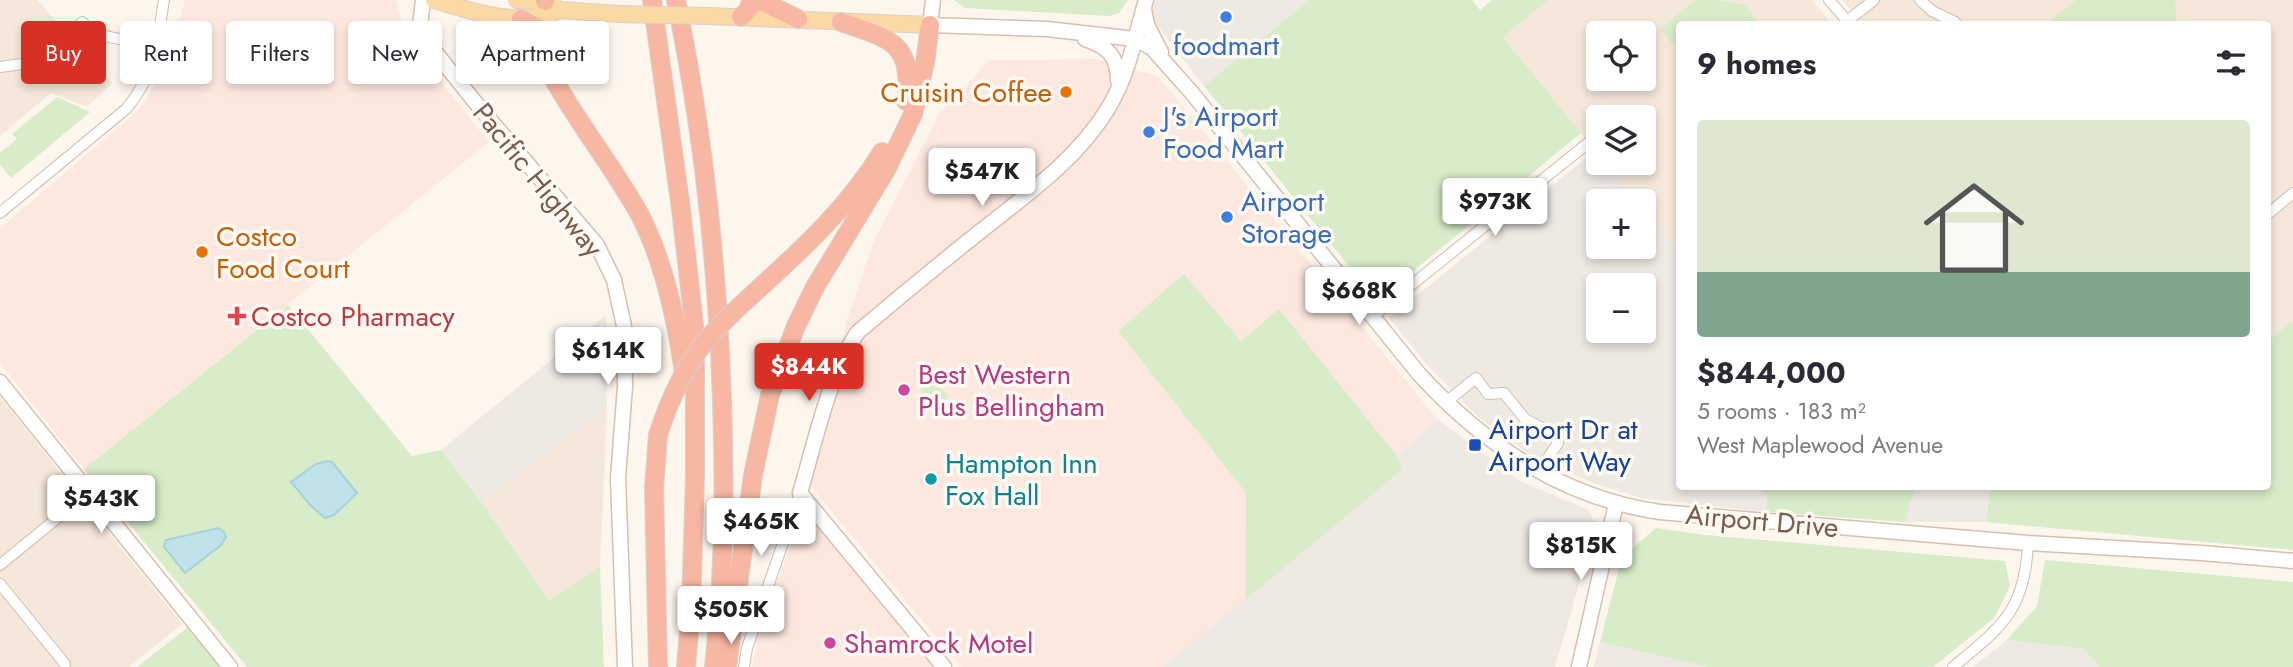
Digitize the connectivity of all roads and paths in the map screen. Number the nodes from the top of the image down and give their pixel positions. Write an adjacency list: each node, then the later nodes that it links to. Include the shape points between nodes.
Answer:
1 (164, 0): 18 (street)
2 (424, 0): 50 (street, Pacific Highway, via 420,26 428,43 597,245 614,279 624,326 618,478)
3 (434, 0): 16 (main road)
4 (517, 0): 14 (main road)
5 (652, 0): 40 (highway, via 695,333)
6 (676, 0): 53 (highway, via 692,77 715,270 725,451)
7 (751, 0): 15 (highway)
8 (759, 0): 17 (highway)
9 (933, 0): 23 (street)
10 (1829, 0): 19 (street)
11 (1874, 0): 20 (street)
12 (1920, 0): 21 (street)
13 (1145, 2): 25 (street); 28 (street, via 1147,25)
14 (550, 4): 15 (main road, bridge, via 619,13); 16 (main road, via 544,17)
15 (741, 17): 17 (main road)
16 (521, 19): 40 (highway, via 538,28 553,78 641,217 655,253 679,333)
17 (797, 19): 22 (main road)
18 (161, 21)
19 (1846, 21)
20 (1850, 21)
21 (1953, 21)
22 (841, 22): 23 (main road); 31 (highway, via 890,41 900,51 908,64)
23 (930, 25): 24 (street); 31 (highway); 54 (highway, via 913,114 886,170 815,288 770,395 753,475)
24 (1047, 29): 25 (street); 30 (street, via 1105,47 1117,63)
25 (1135, 39): 28 (street, Airport Drive, via 1152,48); 30 (street)
26 (21, 63): 27 (street)
27 (2, 64)
28 (1169, 66): 36 (street, Airport Drive)
29 (143, 84): 35 (street, via 126,109)
30 (1117, 91): 42 (street, via 1065,162 858,332 840,364)
31 (906, 101): 51 (highway, bridge, via 873,168 812,240 705,341 667,407 658,435 654,489)
32 (1586, 145): 36 (street)
33 (2293, 193): 34 (street)
34 (2271, 211)
35 (0, 213)
36 (1373, 316): 38 (street, Airport Drive)
37 (0, 382): 41 (street)
38 (1446, 402): 39 (street, Airport Drive, via 1493,442); 39 (street, via 1476,378 1488,394 1504,393 1525,419 1555,435 1558,443)
39 (1539, 471): 43 (street, Airport Drive)
40 (695, 475): 52 (highway)
41 (89, 492): 46 (street); 49 (street)
42 (800, 493): 55 (street); 56 (street)
43 (1616, 504): 44 (street, Airport Drive, via 1660,512); 57 (street)
44 (2028, 543): 45 (street, Airport Drive); 58 (street, via 2019,600 2000,628)
45 (2293, 561)
46 (0, 565)
47 (0, 584): 48 (street)
48 (65, 664)
49 (230, 667)
50 (625, 667)
51 (658, 667)
52 (686, 667)
53 (714, 667)
54 (727, 667)
55 (744, 667)
56 (944, 667)
57 (1579, 667)
58 (1953, 667)

